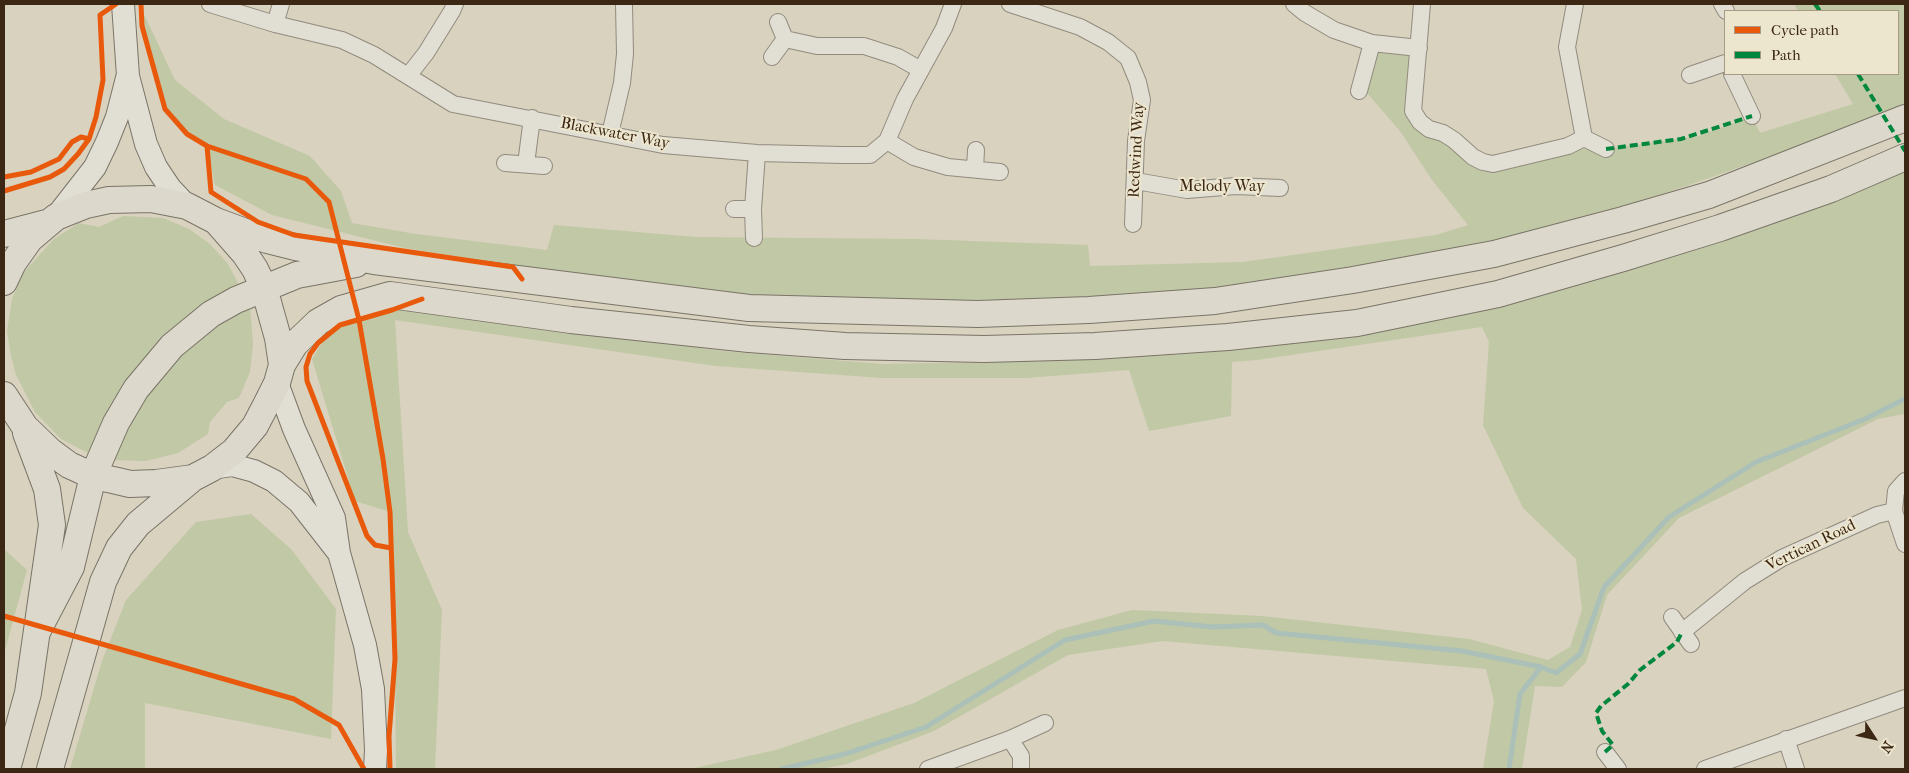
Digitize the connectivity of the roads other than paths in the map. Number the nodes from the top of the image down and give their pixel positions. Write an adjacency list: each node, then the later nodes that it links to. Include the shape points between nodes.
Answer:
1 (123, 4): 22 (main road)
2 (210, 4): 13 (street, Blackwater Way)
3 (281, 4): 13 (street)
4 (455, 4): 23 (street, via 426,53)
5 (624, 4): 28 (street, via 622,83)
6 (953, 4): 19 (street)
7 (1010, 4): 11 (street, Redwind Way)
8 (1422, 4): 16 (street)
9 (1575, 4): 29 (street, via 1567,47)
10 (1303, 7): 15 (street, via 1334,30)
11 (1047, 10): 40 (street, Redwind Way, via 1108,42 1128,58 1142,100 1136,141)
12 (778, 22): 14 (street)
13 (275, 24): 23 (street, Blackwater Way, via 342,40)
14 (785, 40): 17 (street); 19 (street, via 816,46 864,46 898,57)
15 (1372, 43): 16 (street); 24 (street)
16 (1419, 48): 29 (street, via 1413,111 1420,122 1454,140 1473,158 1493,164 1568,146)
17 (772, 57)
18 (1724, 63): 20 (street)
19 (921, 70): 30 (street)
20 (1690, 75)
21 (1732, 75): 25 (street)
22 (128, 76): 42 (main road, via 146,144 156,167); 45 (main road, via 117,117 95,167)
23 (408, 76): 26 (street, Blackwater Way, via 453,104)
24 (1357, 92)
25 (1752, 116)
26 (532, 118): 28 (street, Blackwater Way); 36 (street)
27 (1905, 118): 50 (highway, via 1709,195 1604,225 1494,254 1215,301 978,314 749,308)
28 (610, 134): 33 (street, Blackwater Way, via 663,144)
29 (1584, 138): 31 (street)
30 (887, 141): 33 (street, Blackwater Way, via 870,154); 38 (street, via 914,157 948,167)
31 (1606, 149)
32 (976, 150): 38 (street)
33 (757, 154): 44 (street)
34 (1905, 158): 53 (highway, via 1831,189 1623,258 1498,294 1356,323 1228,337 1095,346 984,349 845,346 581,321 390,295 341,309 318,322 294,344)
35 (505, 163): 36 (street)
36 (526, 164): 37 (street)
37 (544, 166)
38 (975, 170): 39 (street)
39 (1000, 172)
40 (1136, 181): 41 (street, Melody Way, via 1187,190 1265,180); 47 (street, Redwind Way)
41 (1280, 188)
42 (187, 206): 45 (highway, via 151,199 109,200 86,205); 46 (highway)
43 (734, 209): 44 (street)
44 (753, 209): 49 (street)
45 (53, 220): 48 (highway); 51 (highway, via 30,239)
46 (216, 221): 50 (highway, via 295,247); 52 (highway, via 245,254)
47 (1133, 224)
48 (4, 234)
49 (754, 238)
50 (374, 260): 52 (highway, via 297,275)
51 (4, 282)
52 (264, 288): 53 (highway, via 278,338); 57 (highway, via 211,314 172,346 136,389 116,423)
53 (280, 374): 56 (highway, via 255,426 234,451); 61 (main road, via 294,430 334,518)
54 (4, 395): 55 (highway)
55 (24, 427): 57 (highway, via 62,460); 63 (highway, via 48,490 52,525)
56 (203, 473): 57 (highway, via 156,483 130,484); 61 (main road, via 232,465 274,481 299,502); 70 (highway, via 138,524 119,548 103,582)
57 (94, 476): 63 (highway, via 71,567)
58 (1905, 481): 59 (street, via 1896,491)
59 (1894, 511): 60 (street); 62 (street, Vertican Road, via 1877,515 1782,558 1745,581 1687,638)
60 (1905, 544)
61 (339, 553): 71 (main road, via 365,645 373,689)
62 (1672, 618)
63 (37, 632): 69 (highway, via 28,693)
64 (1905, 698): 67 (street)
65 (1045, 723): 66 (street)
66 (1010, 739): 72 (street); 73 (street, via 1021,756)
67 (1786, 739): 75 (street); 76 (street)
68 (1605, 752): 74 (street)
69 (8, 769)
70 (50, 769)
71 (375, 769)
72 (928, 769)
73 (1022, 769)
74 (1618, 769)
75 (1706, 769)
76 (1796, 769)

